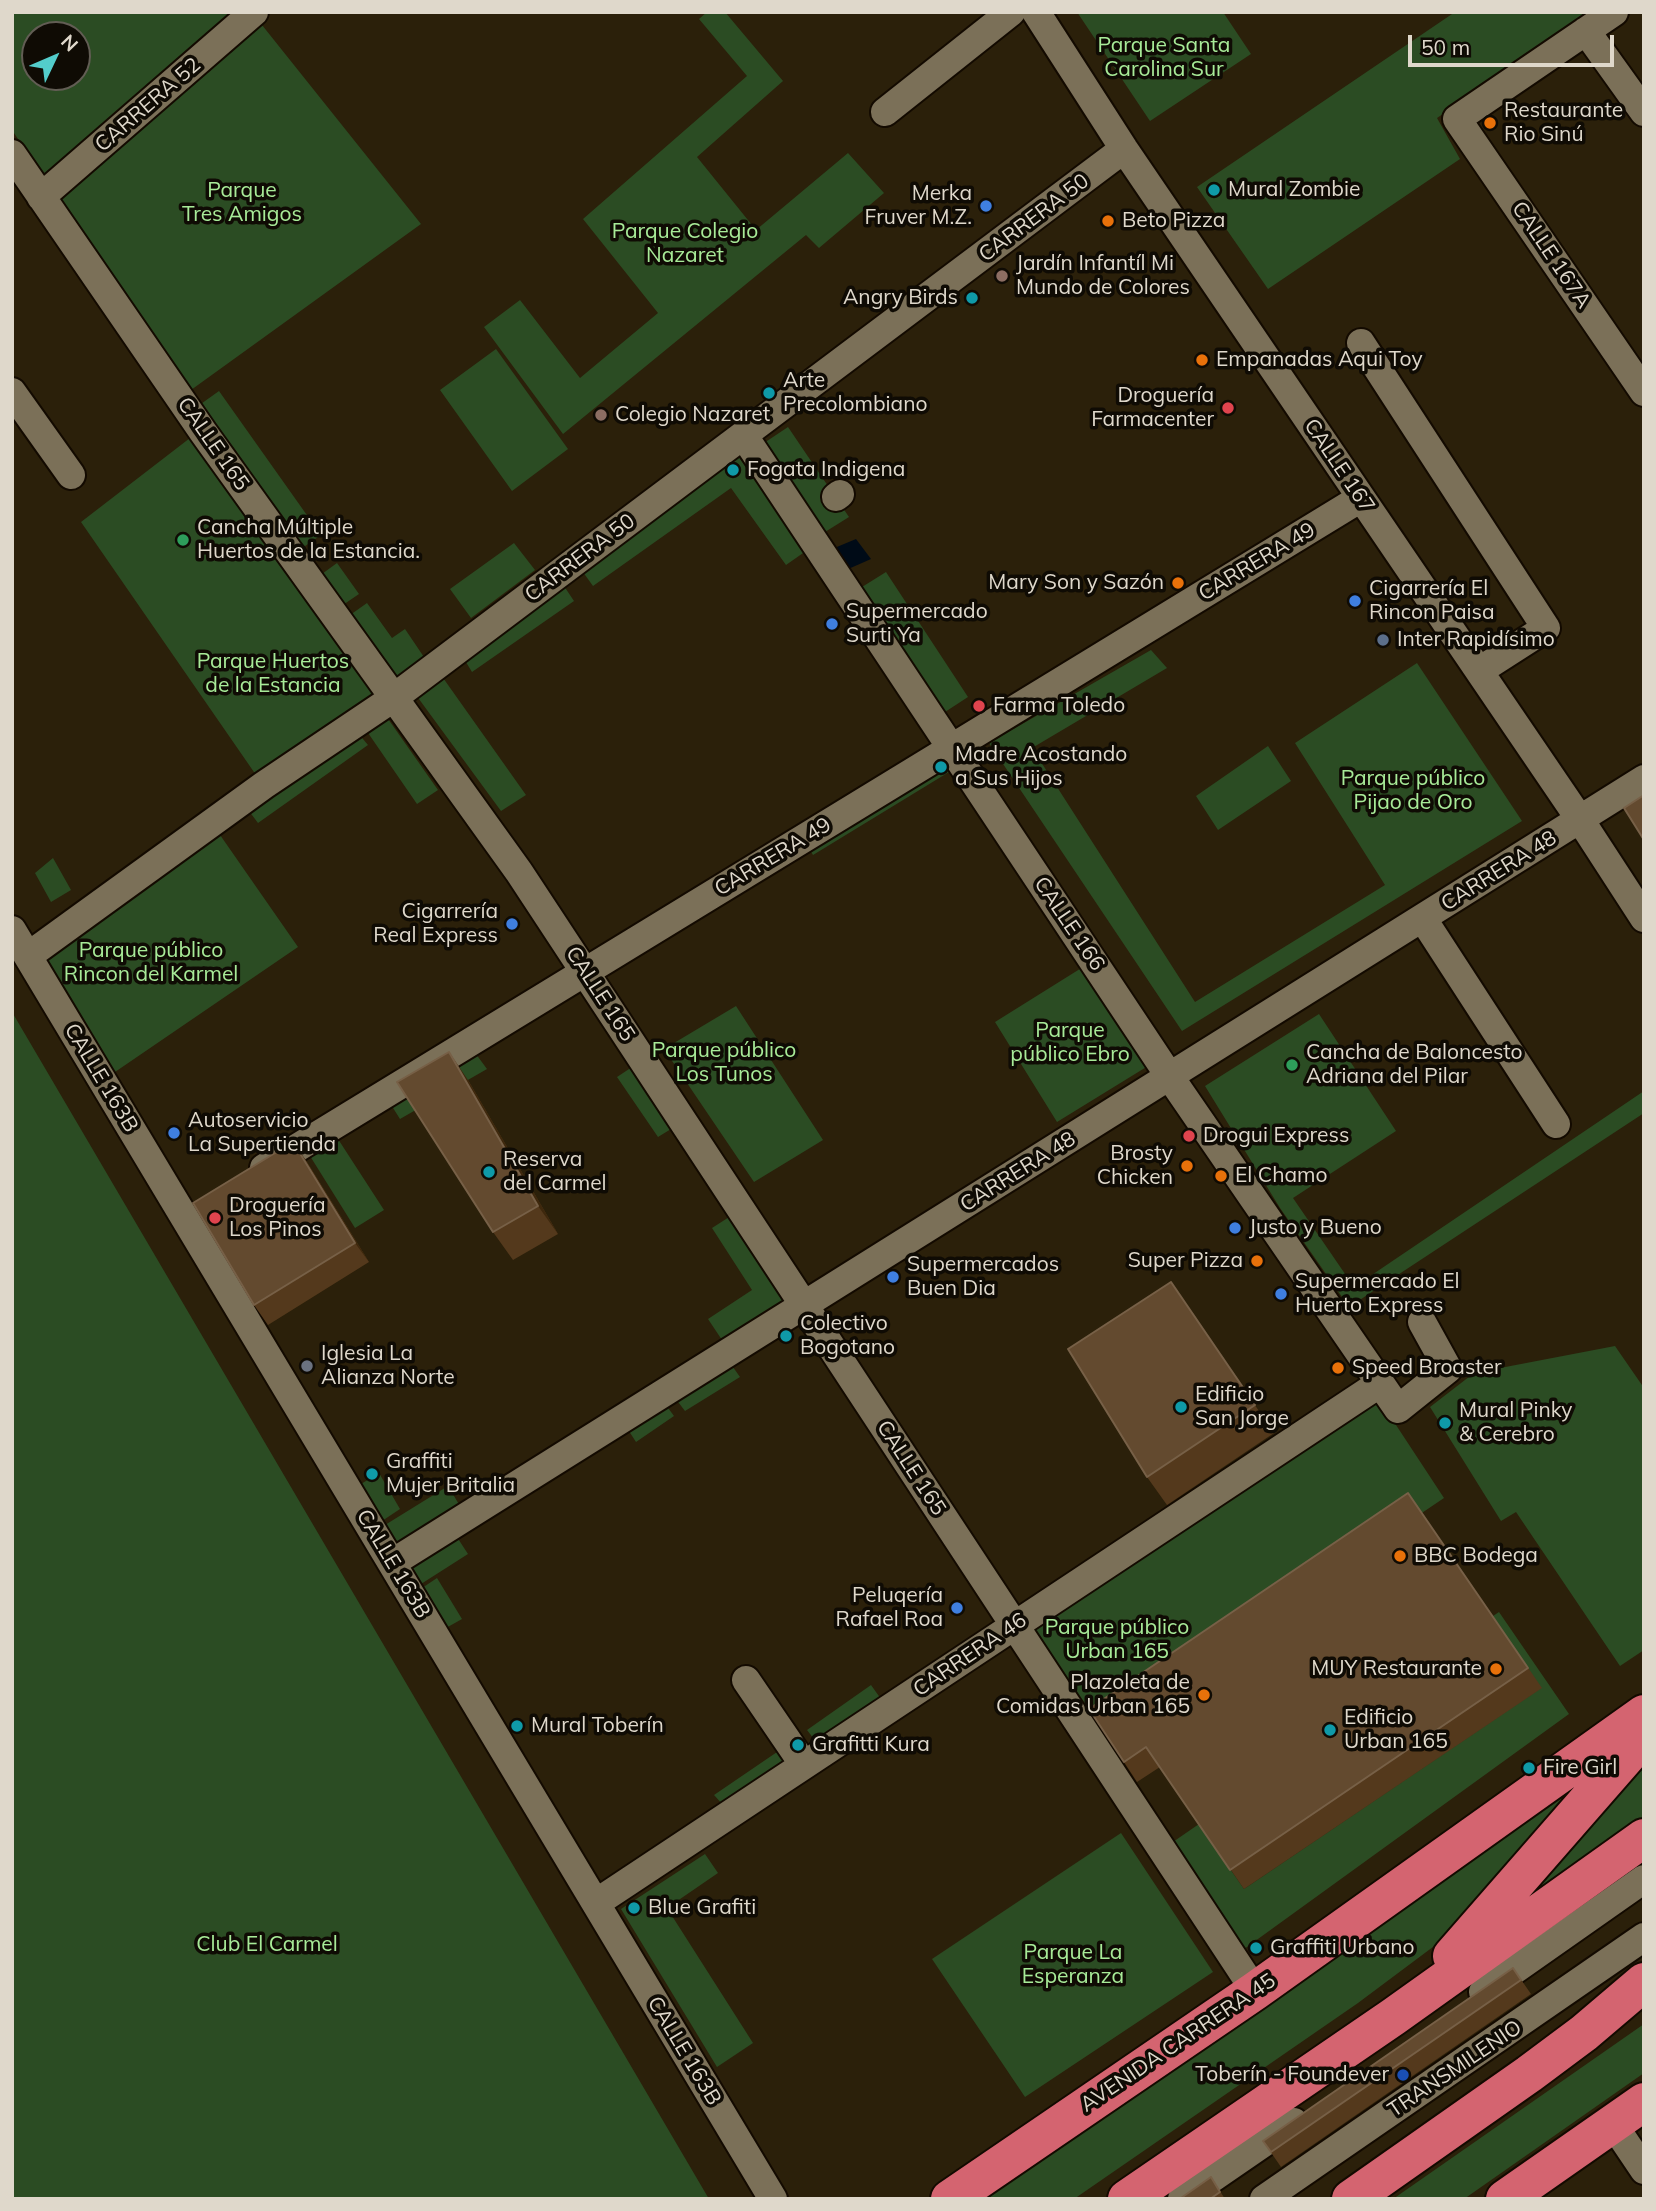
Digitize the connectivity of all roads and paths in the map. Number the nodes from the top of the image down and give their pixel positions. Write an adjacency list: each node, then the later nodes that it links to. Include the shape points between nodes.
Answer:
1 (254, 12): 10 (street, CARRERA 52)
2 (1012, 12): 6 (street)
3 (1036, 12): 8 (street, CALLE 167)
4 (1614, 12): 5 (street)
5 (1586, 31): 7 (street); 12 (street, CALLE 167A, via 1457,118)
6 (885, 112)
7 (1644, 112)
8 (1124, 149): 14 (street, CARRERA 50); 16 (street, CALLE 167)
9 (12, 154): 10 (street, CALLE 165)
10 (41, 197): 18 (street, CALLE 165)
11 (1361, 343): 17 (street, via 1546,628)
12 (1644, 392)
13 (13, 396): 15 (street)
14 (744, 436): 18 (street, CARRERA 50); 19 (street, CALLE 166, via 805,516)
15 (71, 475)
16 (1361, 498): 17 (street, CALLE 167); 19 (street, CARRERA 49)
17 (1479, 671): 21 (street, CALLE 167)
18 (392, 699): 25 (street, CARRERA 50, via 264,785); 26 (street, CALLE 165, via 519,872)
19 (951, 748): 26 (street, CARRERA 49); 27 (street, CALLE 166)
20 (1644, 779): 21 (street, CARRERA 48)
21 (1581, 821): 22 (street, CALLE 167); 23 (street, CARRERA 48)
22 (1644, 918)
23 (1423, 919): 27 (street, CARRERA 48); 28 (street)
24 (12, 930): 25 (street, CALLE 163B)
25 (28, 956): 33 (street, CALLE 163B, via 196,1209)
26 (585, 972): 29 (street, CARRERA 49); 30 (street, CALLE 165)
27 (1170, 1077): 30 (street, CARRERA 48); 32 (street, CALLE 166)
28 (1556, 1124)
29 (243, 1181)
30 (805, 1306): 33 (street, CARRERA 48); 34 (street, CALLE 165)
31 (1422, 1322): 32 (street, CALLE 166, via 1448,1369 1398,1409)
32 (1378, 1384): 34 (street, CARRERA 46)
33 (392, 1563): 41 (street, CALLE 163B)
34 (1015, 1625): 38 (street, CARRERA 46); 44 (street, CALLE 165)
35 (746, 1681): 38 (street)
36 (1644, 1714): 44 (highway, AVENIDA CARRERA 45)
37 (1644, 1736): 46 (highway, via 1466,1941)
38 (804, 1765): 41 (street, CARRERA 46)
39 (1644, 1838): 46 (highway)
40 (1644, 1879): 45 (street)
41 (596, 1903): 50 (street, CALLE 163B)
42 (1644, 1937): 54 (street, TRANSMILENIO)
43 (1644, 1982): 55 (highway, via 1529,2074)
44 (1255, 1991): 51 (highway, AVENIDA CARRERA 45)
45 (1464, 2005)
46 (1393, 2017): 52 (highway)
47 (1317, 2106): 53 (street)
48 (1628, 2113): 49 (street); 56 (highway)
49 (1644, 2170)
50 (773, 2199)
51 (950, 2199)
52 (1127, 2199)
53 (1182, 2199)
54 (1264, 2199)
55 (1351, 2199)
56 (1506, 2199)

